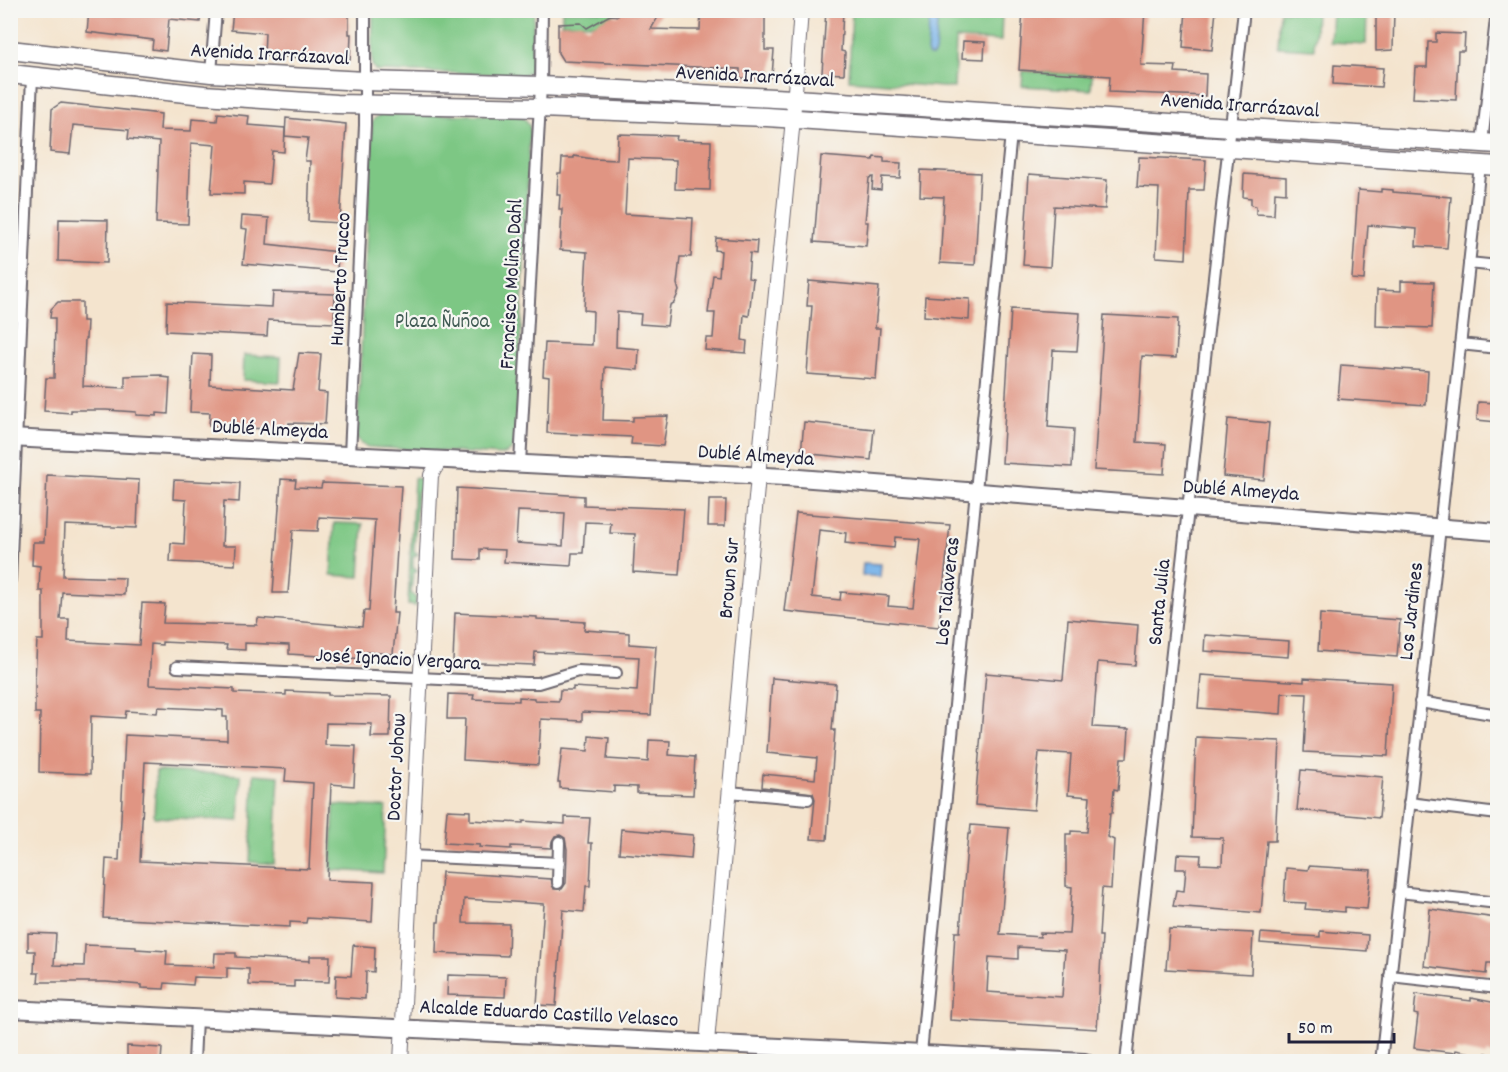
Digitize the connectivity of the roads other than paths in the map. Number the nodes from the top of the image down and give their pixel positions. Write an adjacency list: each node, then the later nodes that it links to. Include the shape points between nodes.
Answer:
1 (216, 10): 9 (street)
2 (365, 10): 11 (street, Humberto Trucco)
3 (542, 10): 12 (street, Francisco Molina Dahl)
4 (801, 10): 13 (street, Brown Sur)
5 (1244, 10): 17 (street, Santa Julia)
6 (1497, 10): 19 (street)
7 (10, 50): 9 (main road, Avenida Irarrázaval)
8 (10, 74): 10 (main road, Avenida Irarrázaval)
9 (211, 74): 11 (main road, Avenida Irarrázaval)
10 (32, 76): 14 (main road, Avenida Irarrázaval, via 222,96); 26 (street)
11 (365, 81): 12 (main road, Avenida Irarrázaval); 14 (street, Humberto Trucco)
12 (541, 86): 13 (main road, Avenida Irarrázaval); 15 (street, Francisco Molina Dahl)
13 (795, 100): 16 (street, Brown Sur); 17 (main road, Avenida Irarrázaval)
14 (366, 105): 15 (main road, Avenida Irarrázaval); 27 (street, Humberto Trucco)
15 (540, 108): 16 (main road, Avenida Irarrázaval); 30 (street, Francisco Molina Dahl)
16 (793, 119): 18 (main road, Avenida Irarrázaval); 32 (street, Brown Sur)
17 (1232, 126): 19 (main road, Avenida Irarrázaval); 20 (street, Santa Julia)
18 (1011, 133): 20 (main road, Avenida Irarrázaval); 33 (street, Los Talaveras)
19 (1490, 144)
20 (1229, 148): 21 (main road, Avenida Irarrázaval); 34 (street, Santa Julia)
21 (1489, 166): 22 (street, Los Jardines)
22 (1469, 263): 23 (street); 24 (street, Los Jardines)
23 (1497, 266)
24 (1460, 344): 25 (street); 35 (street, Los Jardines)
25 (1497, 348)
26 (14, 438): 27 (main road, Dublé Almeyda); 37 (street)
27 (350, 454): 28 (main road, Dublé Almeyda)
28 (422, 459): 29 (main road, Dublé Almeyda); 31 (street)
29 (440, 460): 30 (main road, Dublé Almeyda); 31 (street, Doctor Johow)
30 (520, 463): 32 (main road, Dublé Almeyda)
31 (431, 475): 40 (street, Doctor Johow)
32 (758, 476): 33 (main road, Dublé Almeyda); 43 (street, Brown Sur)
33 (975, 493): 34 (main road, Dublé Almeyda); 59 (street, Los Talaveras)
34 (1188, 508): 35 (main road, Dublé Almeyda); 65 (street, Santa Julia)
35 (1440, 526): 36 (main road, Dublé Almeyda); 41 (street, Los Jardines)
36 (1497, 532)
37 (10, 580)
38 (177, 667): 40 (street, José Ignacio Vergara)
39 (616, 673): 40 (street, José Ignacio Vergara, via 578,670 533,683)
40 (421, 679): 48 (street, Doctor Johow)
41 (1420, 702): 42 (street); 45 (street, Los Jardines)
42 (1497, 715)
43 (729, 792): 44 (street); 58 (street, Brown Sur)
44 (808, 799)
45 (1409, 803): 46 (street); 51 (street, Los Jardines)
46 (1497, 814)
47 (559, 842): 49 (street)
48 (411, 856): 49 (street); 57 (street, Doctor Johow)
49 (559, 863): 50 (street)
50 (558, 883)
51 (1399, 892): 52 (street); 53 (street, Los Jardines)
52 (1497, 903)
53 (1390, 976): 54 (street); 66 (street, Los Jardines)
54 (1497, 988)
55 (10, 1009): 56 (main road, Alcalde Eduardo Castillo Velasco)
56 (196, 1018): 57 (main road, Alcalde Eduardo Castillo Velasco); 62 (street)
57 (403, 1028): 58 (main road, Alcalde Eduardo Castillo Velasco); 63 (street, Doctor Johow)
58 (707, 1042): 60 (main road, Alcalde Eduardo Castillo Velasco)
59 (921, 1053): 60 (main road, Alcalde Eduardo Castillo Velasco); 61 (main road, Alcalde Eduardo Castillo Velasco)
60 (803, 1054)
61 (964, 1058): 64 (main road, Alcalde Eduardo Castillo Velasco)
62 (194, 1062)
63 (401, 1062)
64 (1085, 1062)
65 (1126, 1062)
66 (1381, 1062)

